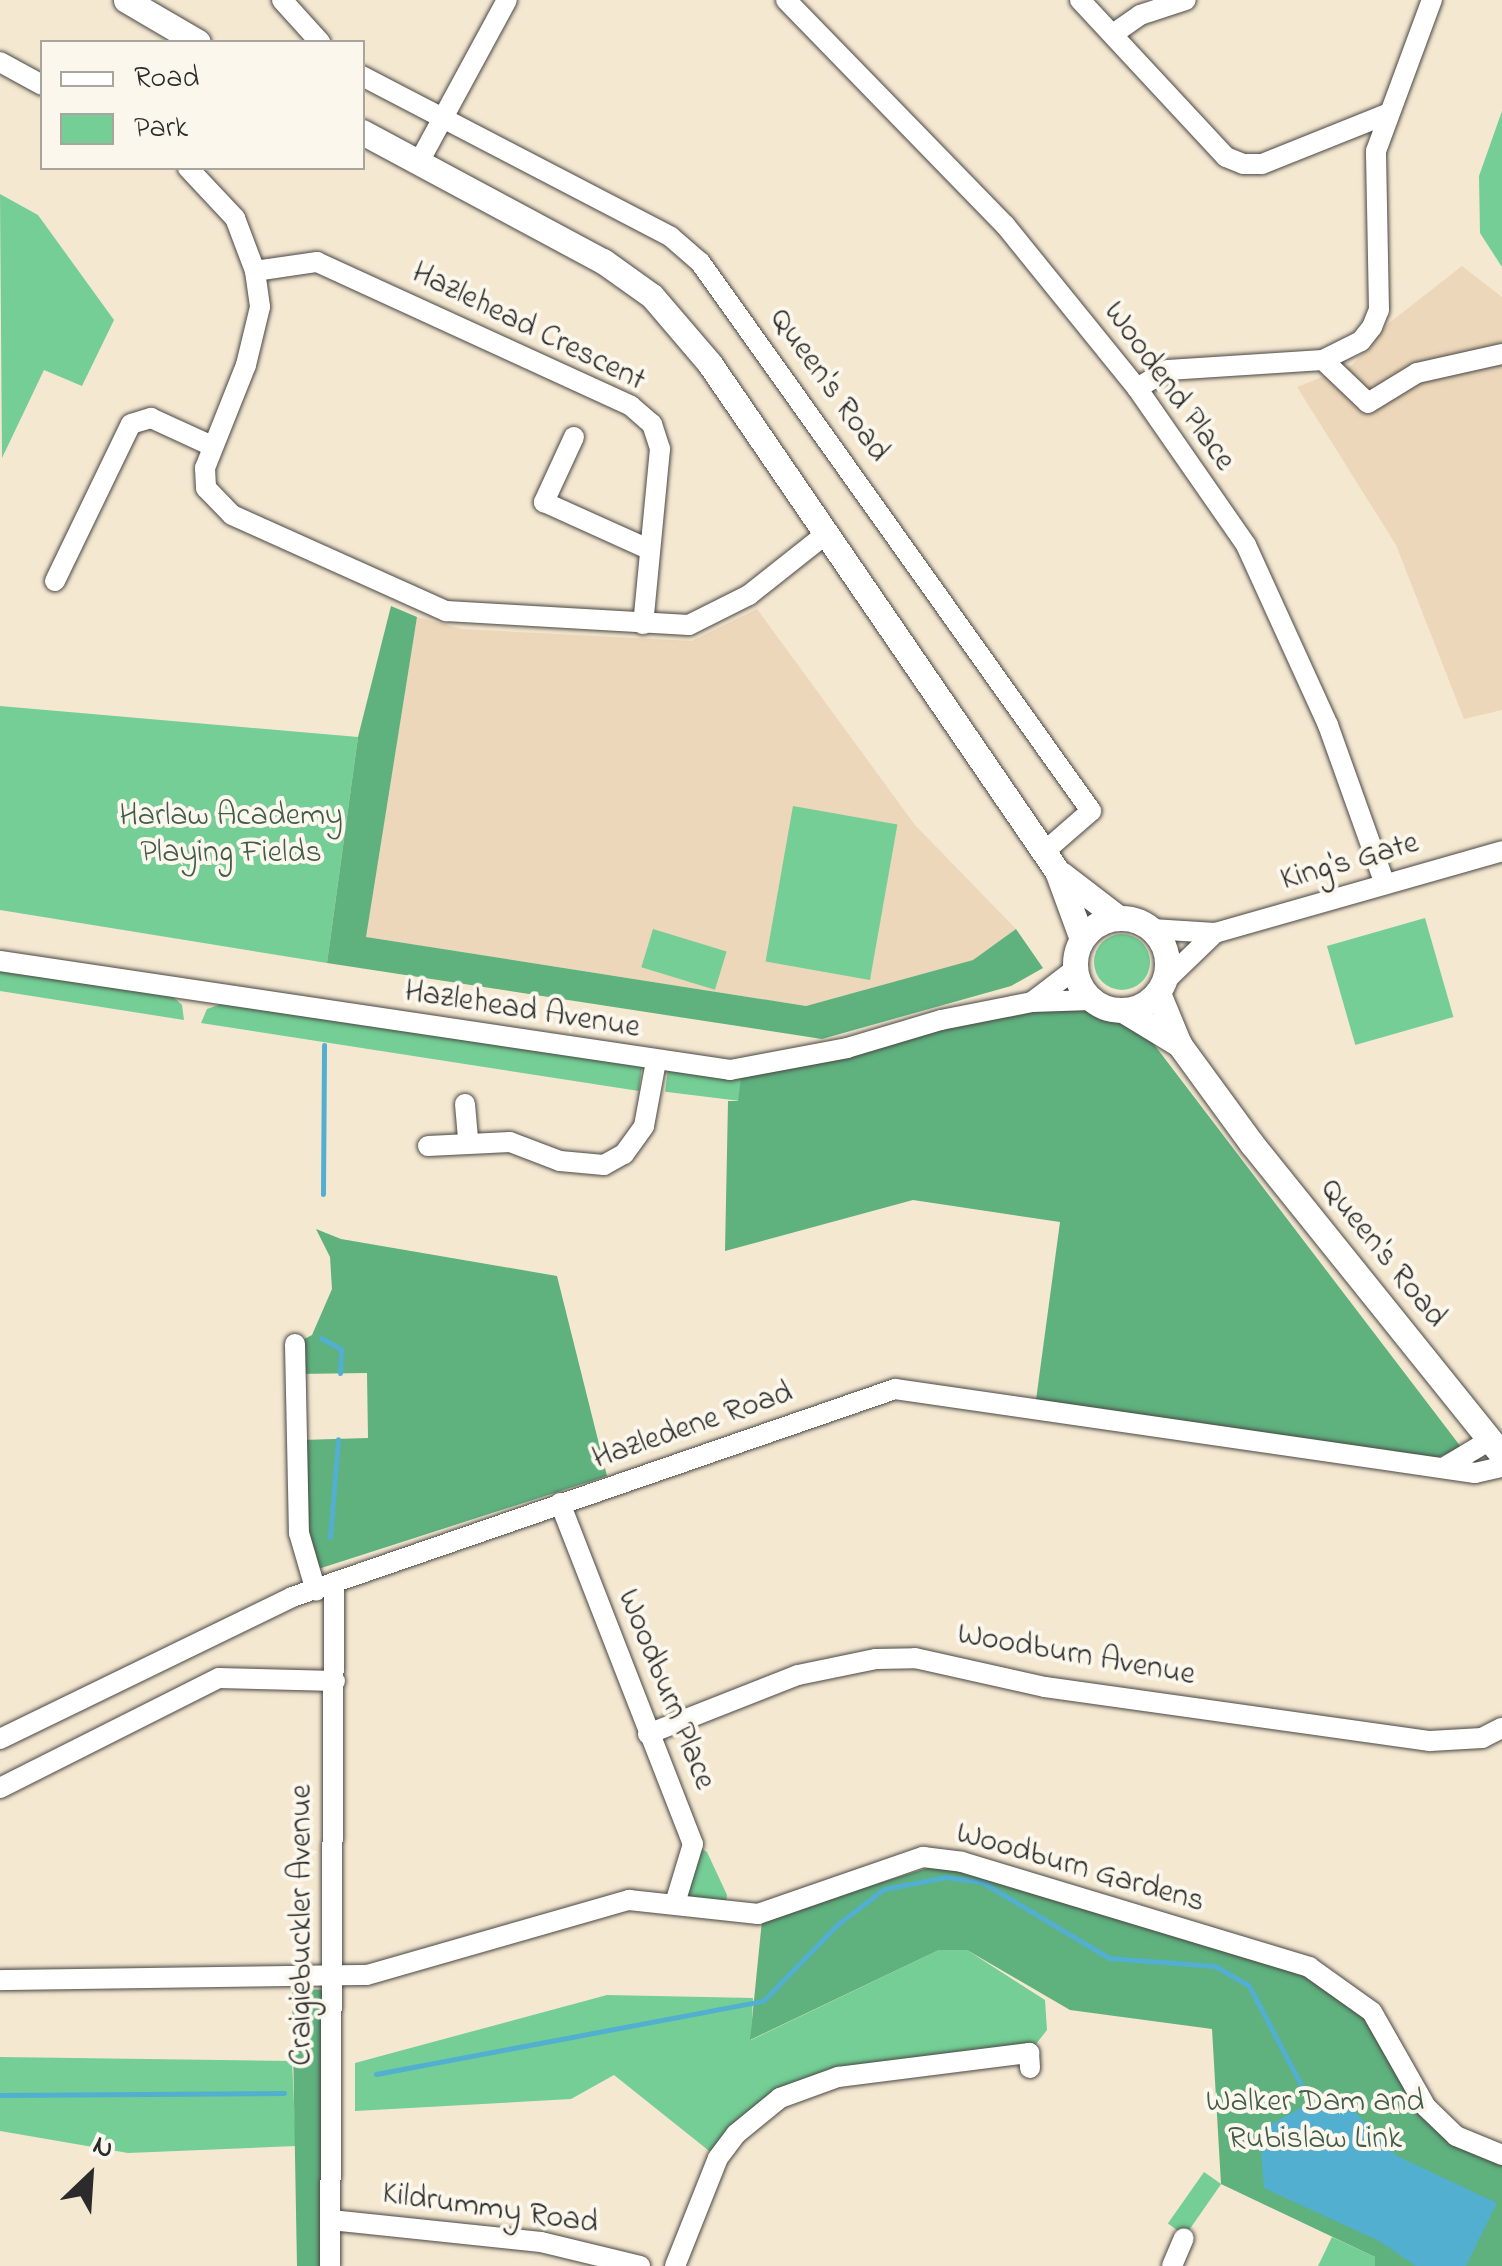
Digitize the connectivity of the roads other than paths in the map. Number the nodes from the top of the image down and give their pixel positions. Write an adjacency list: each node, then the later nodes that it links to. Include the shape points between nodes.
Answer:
1 (126, 0): 9 (main road)
2 (282, 0): 10 (street)
3 (507, 0): 15 (street)
4 (786, 0): 22 (street, Woodend Place, via 1006,226)
5 (1080, 0): 8 (street)
6 (1186, 0): 8 (street, via 1140,15)
7 (1432, 0): 14 (street)
8 (1113, 34): 14 (street, via 1226,157 1243,164 1262,164)
9 (195, 40)
10 (318, 40)
11 (0, 62): 13 (street)
12 (365, 78): 15 (street, Queen's Road)
13 (40, 84)
14 (1388, 114): 21 (street, via 1373,170 1378,310 1361,341)
15 (442, 117): 17 (street); 30 (street, Queen's Road, via 671,237 700,262 1091,811)
16 (365, 134): 17 (main road)
17 (418, 162): 25 (main road, via 603,261 652,296 710,364)
18 (190, 170): 19 (street, via 236,218)
19 (255, 271): 24 (street, via 260,308 246,365); 26 (street, Hazlehead Crescent, via 317,262 631,406 652,424 660,449)
20 (1502, 354): 21 (street, via 1417,373 1368,404)
21 (1323, 360): 22 (street, via 1168,370)
22 (1137, 388): 31 (street, Woodend Place, via 1270,590)
23 (574, 436): 26 (street, via 544,502)
24 (210, 445): 27 (street, via 151,418 131,424); 28 (street, via 206,488 216,504 426,604 446,611)
25 (826, 534): 28 (street, via 712,619); 30 (main road)
26 (648, 550): 28 (street, Hazlehead Crescent)
27 (54, 580)
28 (644, 624)
29 (1502, 851): 31 (street, King's Gate)
30 (1053, 854): 32 (main road); 35 (main road)
31 (1385, 884): 34 (street, King's Gate)
32 (1117, 918): 33 (main road); 35 (main road)
33 (1152, 929): 34 (street, King's Gate); 38 (main road, via 1167,954)
34 (1215, 933): 38 (street, King's Gate)
35 (1082, 938): 37 (main road)
36 (0, 962): 43 (street, Hazlehead Avenue)
37 (1075, 969): 39 (main road); 40 (street, Hazlehead Avenue)
38 (1161, 987): 41 (main road); 42 (main road)
39 (1092, 1000): 40 (street, Hazlehead Avenue); 41 (main road)
40 (1032, 1002): 43 (street, Hazlehead Avenue, via 775,1065 730,1070)
41 (1123, 1010): 42 (main road)
42 (1179, 1044): 48 (main road, Queen's Road)
43 (656, 1061): 45 (street, via 644,1126 624,1154 604,1165 560,1161 510,1142)
44 (465, 1104): 45 (street)
45 (468, 1140): 46 (street)
46 (428, 1146)
47 (295, 1344): 52 (street, Craigiebuckler Avenue, via 299,1534)
48 (1496, 1448): 50 (street)
49 (1502, 1467): 50 (street, Hazledene Road, via 1475,1473)
50 (1445, 1468): 51 (street, Hazledene Road, via 896,1389)
51 (560, 1503): 52 (street, Hazledene Road); 55 (street, Woodburn Place)
52 (325, 1588): 53 (street, Craigiebuckler Avenue); 56 (street, Hazledene Road)
53 (335, 1681): 57 (street, via 219,1678); 59 (street, Craigiebuckler Avenue)
54 (1502, 1728): 55 (street, Woodburn Avenue, via 1482,1738 1430,1742 1045,1688 915,1658 876,1658 798,1676)
55 (648, 1734): 58 (street, Woodburn Place, via 693,1844)
56 (0, 1738)
57 (0, 1788)
58 (676, 1900): 59 (street, Woodburn Gardens, via 630,1900 366,1975); 62 (street, Woodburn Gardens, via 758,1914 923,1857 962,1862 1202,1934 1334,1980 1372,2012 1426,2107 1456,2136)
59 (334, 1976): 60 (street, Woodburn Gardens); 63 (street, Craigiebuckler Avenue)
60 (0, 1980)
61 (1030, 2068): 67 (street, via 1029,2054 1010,2056 838,2077 780,2098 718,2158)
62 (1502, 2155)
63 (331, 2220): 65 (street, Craigiebuckler Avenue); 66 (street, Kildrummy Road, via 541,2242)
64 (1184, 2238): 68 (street)
65 (330, 2266)
66 (640, 2266)
67 (675, 2266)
68 (1172, 2266)

